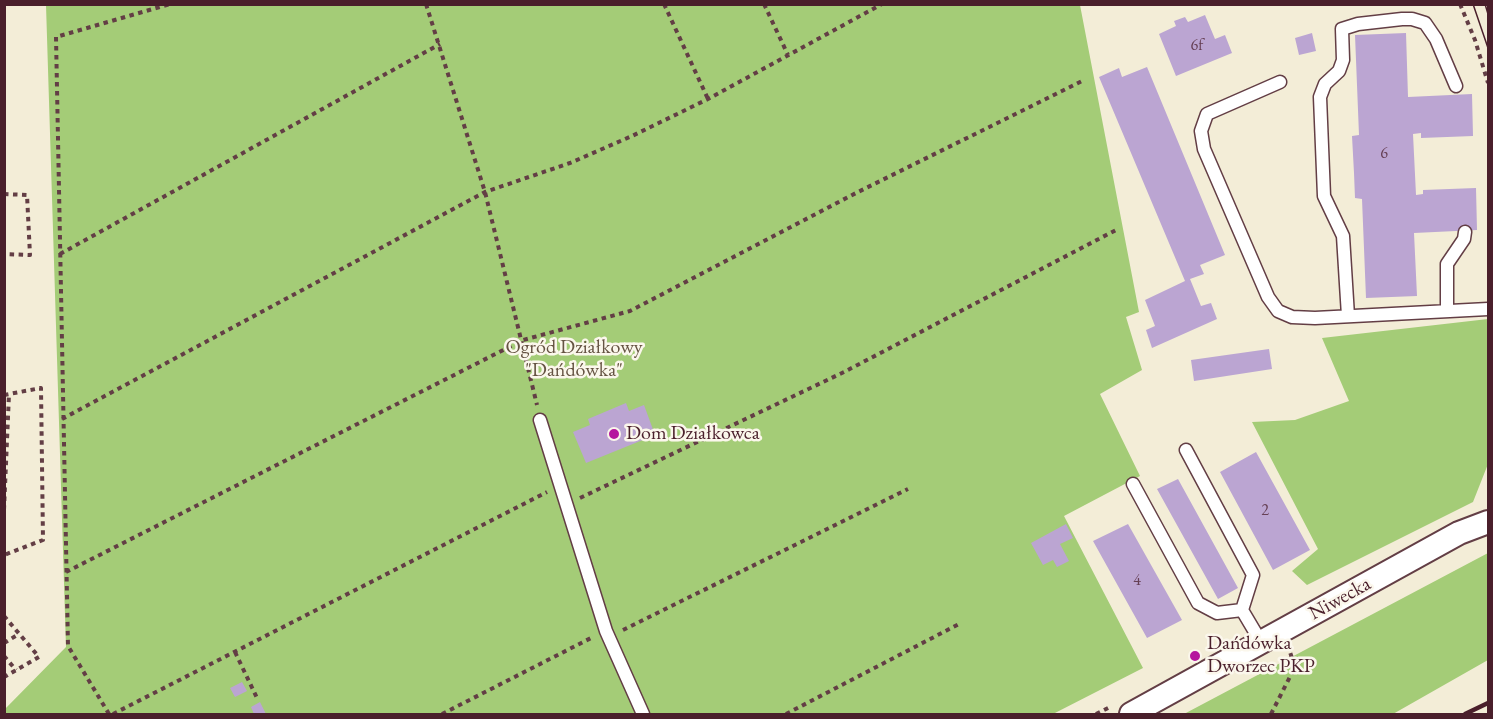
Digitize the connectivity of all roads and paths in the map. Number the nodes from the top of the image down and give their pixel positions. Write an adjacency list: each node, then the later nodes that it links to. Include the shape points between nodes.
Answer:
1 (170, 4): 19 (path, via 56,37)
2 (426, 4): 7 (path)
3 (664, 4): 13 (path)
4 (764, 4): 8 (path)
5 (882, 4): 8 (path)
6 (1461, 4): 11 (path)
7 (440, 44): 14 (path); 19 (path)
8 (788, 54): 13 (path)
9 (1082, 81): 23 (path, via 630,311)
10 (1280, 82): 22 (lane, via 1207,114 1201,131 1204,149 1268,297 1278,311 1292,317)
11 (1488, 83)
12 (1456, 86): 22 (lane, via 1425,23 1402,19 1342,29 1343,60 1339,71 1324,84 1320,97 1324,196 1342,236)
13 (708, 99): 14 (path, via 570,163)
14 (485, 192): 23 (path); 25 (path)
15 (4, 194): 18 (path, via 27,195 30,255)
16 (1116, 230): 31 (path, via 844,372)
17 (1465, 232): 21 (lane, via 1447,264)
18 (4, 254)
19 (60, 254): 25 (path)
20 (1488, 309): 21 (lane)
21 (1447, 311): 22 (lane)
22 (1348, 316)
23 (523, 340): 26 (path); 35 (path)
24 (7, 394): 32 (path); 34 (path, via 41,388 43,540)
25 (62, 419): 35 (path)
26 (540, 420): 28 (lane)
27 (1186, 450): 36 (lane, via 1253,575)
28 (561, 484): 31 (lane); 43 (path)
29 (1133, 484): 36 (lane, via 1198,603 1217,613)
30 (908, 489): 40 (path)
31 (566, 504): 40 (lane)
32 (4, 510)
33 (1488, 522): 41 (street, Niwecka, via 1459,532)
34 (4, 555)
35 (66, 572): 49 (path, via 69,646)
36 (1242, 610): 41 (lane)
37 (4, 616): 39 (path)
38 (959, 624): 52 (path)
39 (20, 634): 42 (path); 46 (path, via 39,657)
40 (607, 634): 50 (path); 51 (lane)
41 (1261, 642): 53 (street, Niwecka)
42 (4, 643)
43 (235, 652): 48 (path); 49 (path)
44 (1290, 652): 54 (path, via 1295,667)
45 (4, 656): 46 (path)
46 (16, 670): 47 (path)
47 (4, 677)
48 (257, 698)
49 (111, 714)
50 (442, 714)
51 (643, 714)
52 (786, 714)
53 (1131, 714)
54 (1271, 714)

